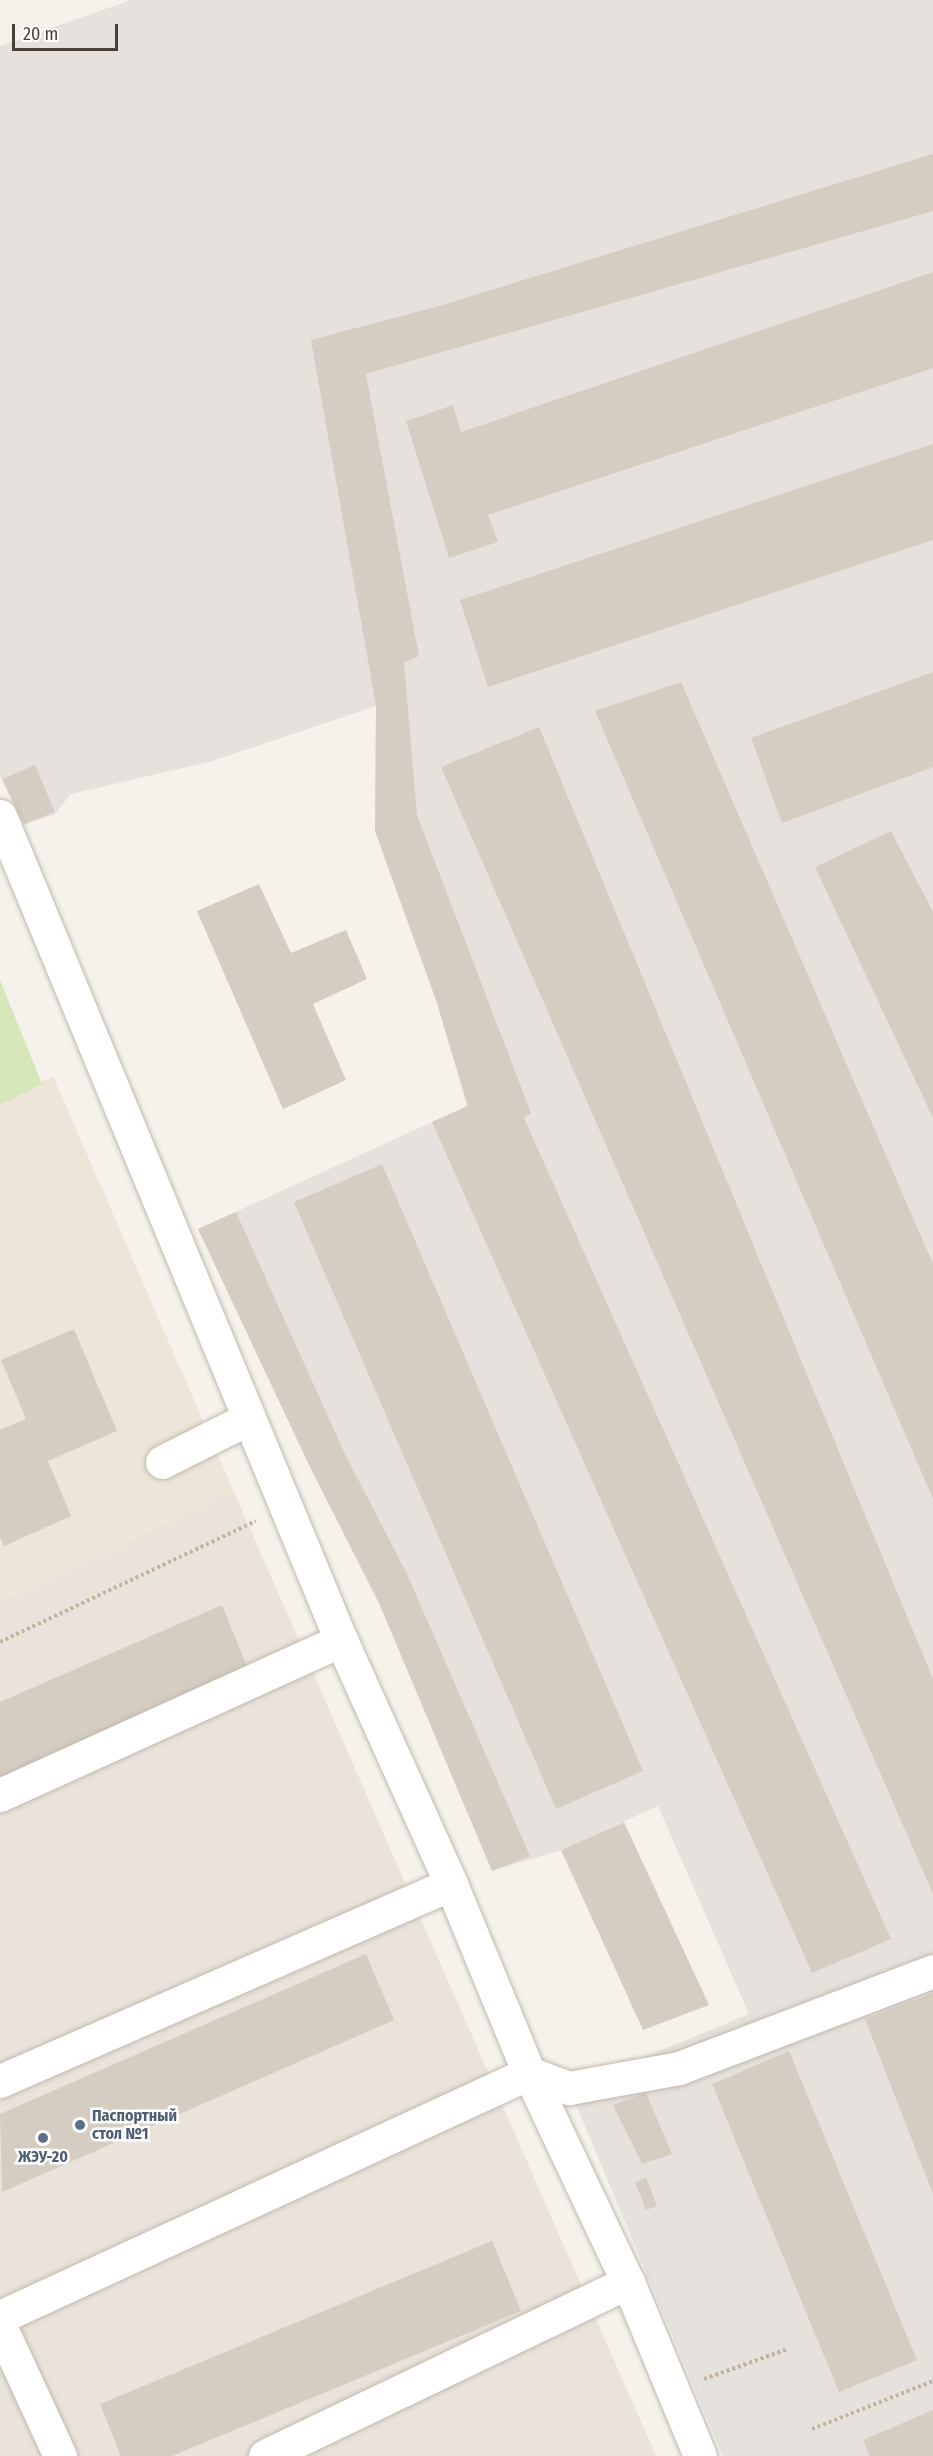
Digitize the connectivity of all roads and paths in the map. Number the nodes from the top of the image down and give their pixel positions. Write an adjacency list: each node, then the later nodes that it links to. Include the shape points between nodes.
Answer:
1 (0, 816): 2 (lane)
2 (249, 1418): 3 (lane); 4 (lane)
3 (162, 1462)
4 (286, 1507): 5 (lane); 6 (path)
5 (341, 1641): 7 (lane); 8 (lane)
6 (0, 1642)
7 (0, 1795)
8 (451, 1884): 10 (lane); 11 (lane)
9 (933, 1971): 10 (lane, via 679,2068 570,2088)
10 (529, 2073): 12 (lane); 13 (lane)
11 (0, 2081)
12 (628, 2282): 17 (lane); 20 (lane)
13 (0, 2317)
14 (0, 2325): 19 (lane)
15 (788, 2349): 17 (path)
16 (933, 2381): 18 (path)
17 (674, 2390): 21 (lane)
18 (812, 2429)
19 (60, 2456)
20 (265, 2456)
21 (700, 2456)

